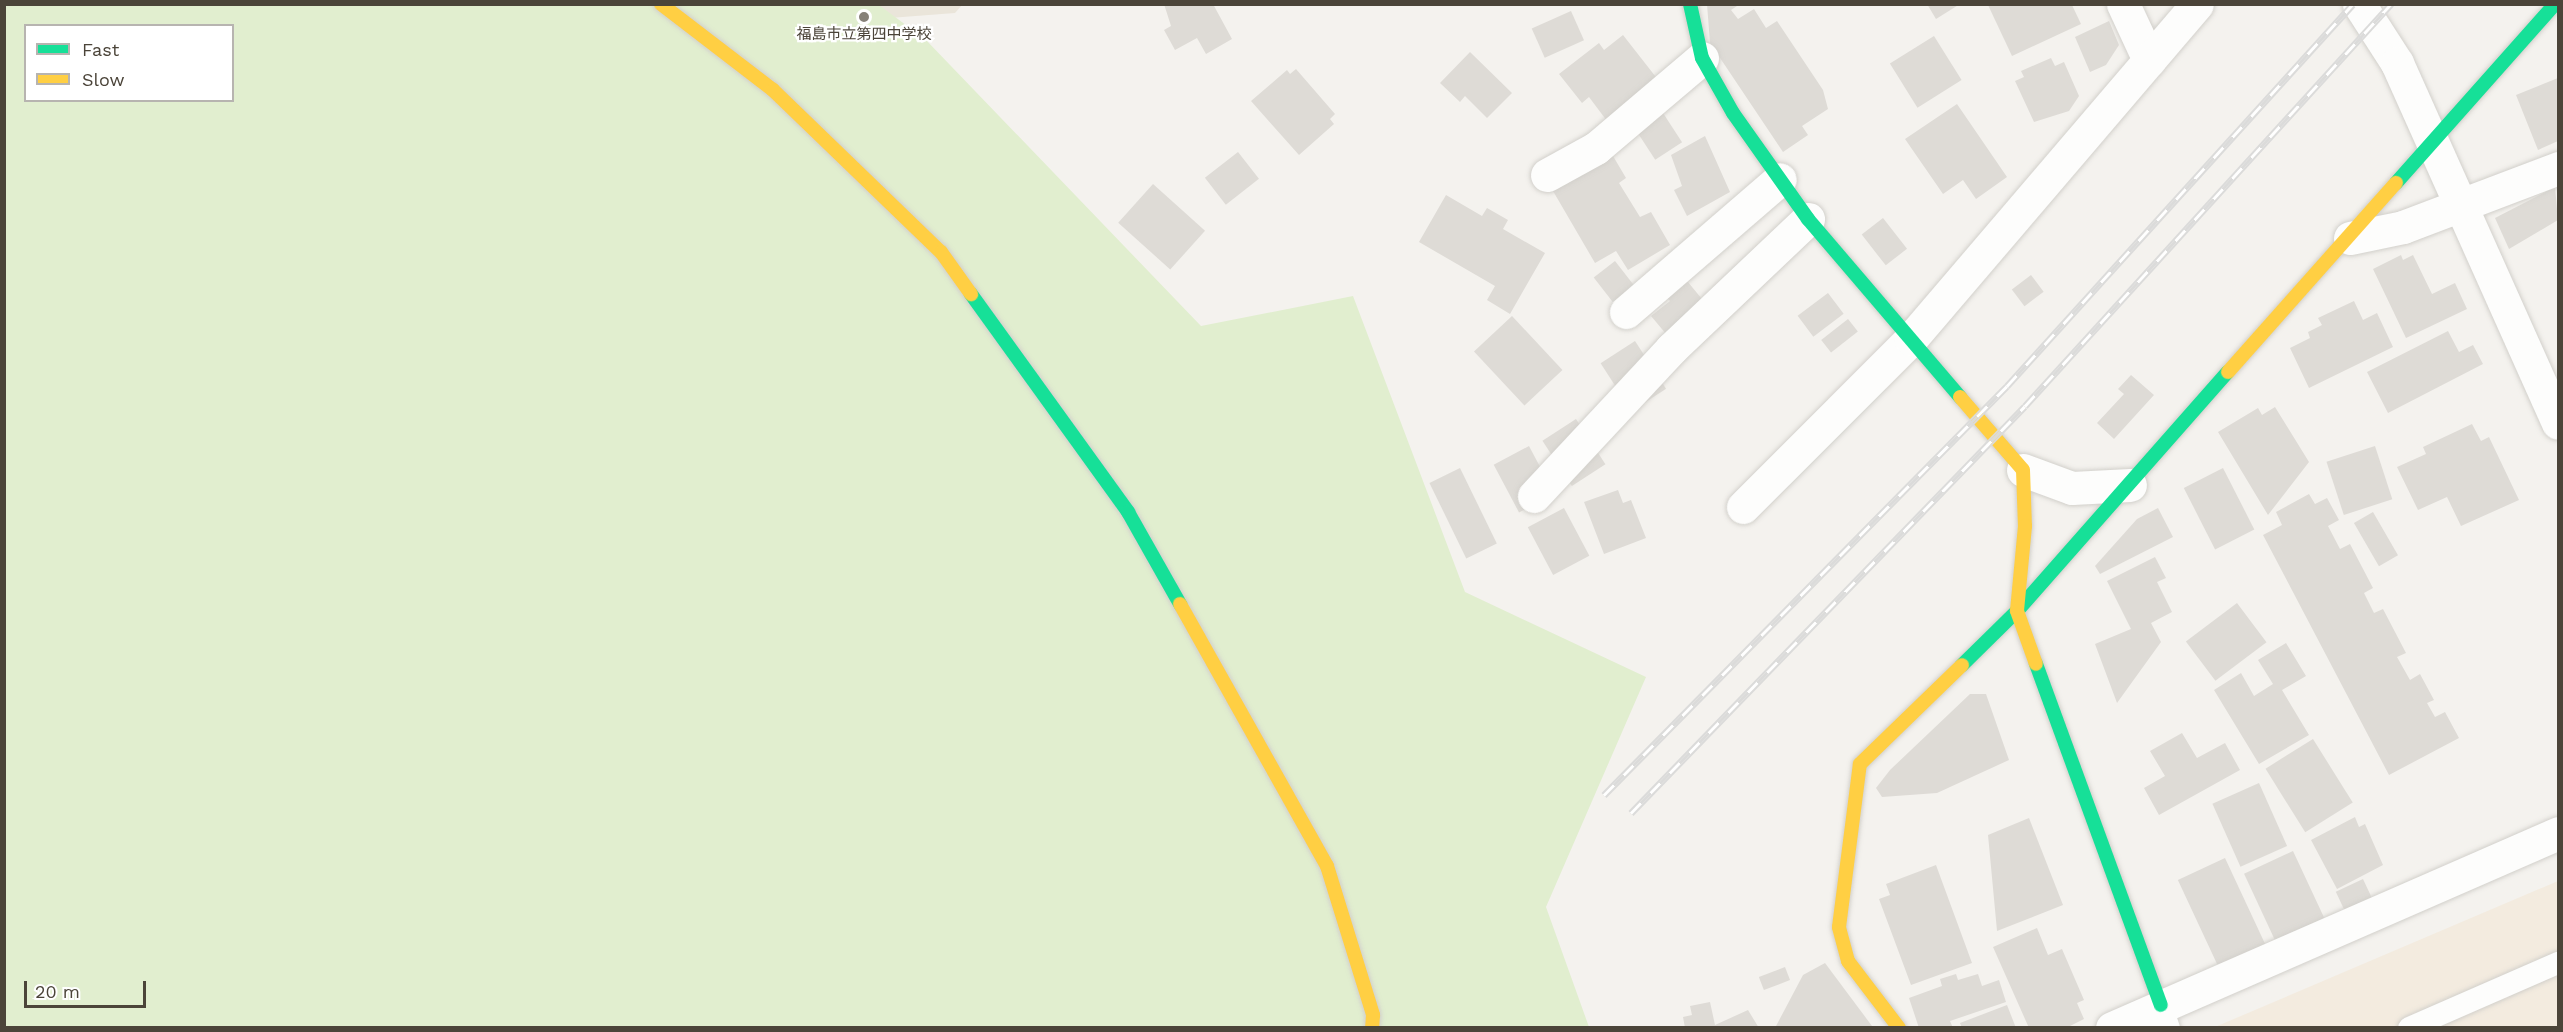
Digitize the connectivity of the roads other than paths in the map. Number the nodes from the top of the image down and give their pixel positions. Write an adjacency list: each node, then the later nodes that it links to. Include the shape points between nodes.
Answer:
1 (661, 4): 27 (street, via 772,90 941,252 1128,512 1327,866 1373,1015)
2 (1690, 4): 7 (street)
3 (2123, 4): 8 (street)
4 (2197, 4): 8 (street)
5 (2359, 4): 9 (street, via 2397,63)
6 (2555, 4): 9 (street)
7 (1702, 58): 11 (street, via 1596,148); 12 (street)
8 (2149, 60): 17 (street)
9 (2433, 145): 13 (street); 15 (street)
10 (2559, 168): 13 (street)
11 (1547, 175)
12 (1780, 179): 14 (street); 16 (street)
13 (2461, 207): 15 (street); 18 (street)
14 (1808, 219): 17 (street); 21 (street, via 1671,349)
15 (2350, 238): 20 (street)
16 (1626, 312)
17 (1911, 339): 19 (street); 22 (street)
18 (2559, 423)
19 (2023, 470): 20 (street, via 2072,488); 23 (street, via 2025,526)
20 (2130, 485): 23 (street)
21 (1534, 496)
22 (1743, 507)
23 (2017, 611): 26 (street); 28 (street, via 1860,764 1839,927 1848,961)
24 (2559, 833): 26 (street)
25 (2559, 963): 30 (lane)
26 (2165, 1016): 29 (street)
27 (1372, 1028)
28 (1899, 1028)
29 (2112, 1028)
30 (2409, 1028)

